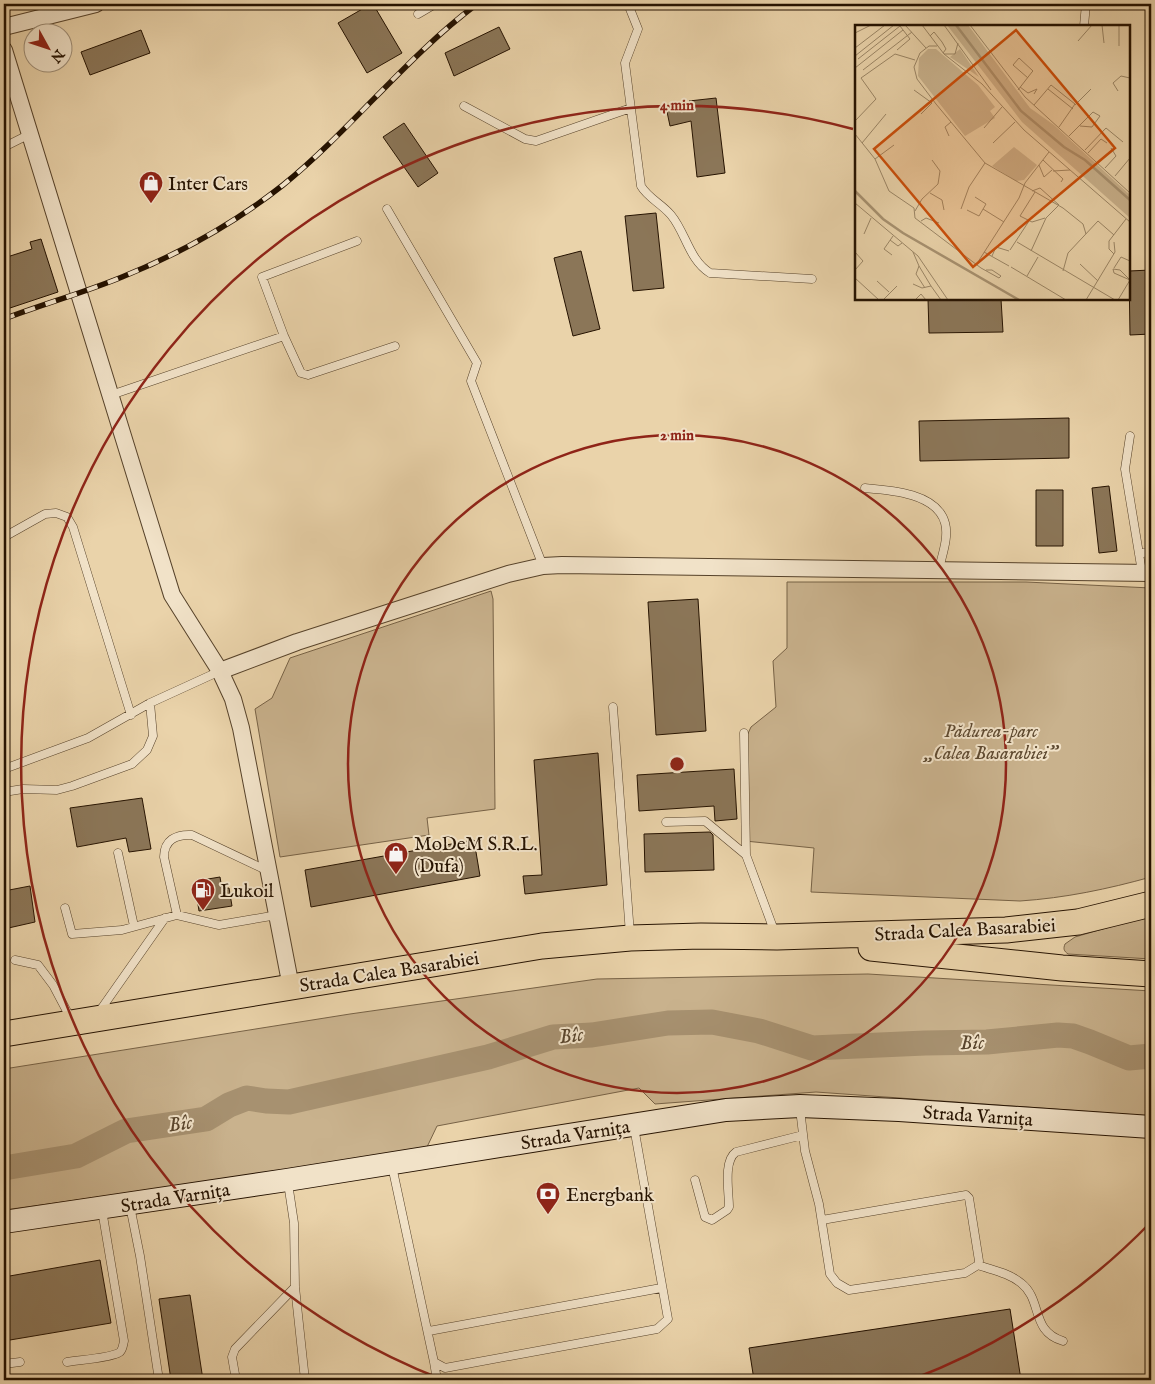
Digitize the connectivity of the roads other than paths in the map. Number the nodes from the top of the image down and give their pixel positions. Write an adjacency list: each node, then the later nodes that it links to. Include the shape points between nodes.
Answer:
1 (96, 4): 7 (street)
2 (435, 4): 5 (lane)
3 (628, 4): 10 (lane, via 638,30 625,63)
4 (1086, 4): 6 (lane)
5 (418, 14)
6 (1084, 25)
7 (4, 27)
8 (4, 50): 11 (street)
9 (464, 106): 10 (lane, via 525,139 536,141)
10 (631, 108): 17 (lane, via 641,186 673,218 704,270)
11 (30, 134): 12 (lane); 20 (street)
12 (4, 146)
13 (387, 209): 26 (lane, via 477,363 471,382)
14 (4, 214): 15 (lane)
15 (4, 220)
16 (357, 241): 18 (lane, via 262,277)
17 (812, 279)
18 (284, 336): 19 (lane, via 302,373 308,375); 20 (lane)
19 (395, 346)
20 (111, 395): 29 (street, via 172,595)
21 (1130, 436): 25 (lane, via 1125,469)
22 (865, 488): 27 (lane, via 896,490 922,499 938,509 945,523 946,535)
23 (4, 537): 32 (lane, via 45,514 67,517)
24 (1151, 551): 25 (lane)
25 (1139, 554): 28 (lane)
26 (544, 566): 27 (street); 29 (street, via 508,574 296,642)
27 (939, 569): 28 (street)
28 (1147, 572)
29 (220, 672): 30 (lane); 39 (street, via 233,699 241,728)
30 (150, 703): 32 (lane); 35 (lane, via 153,736 147,750 132,764 56,790 22,788)
31 (613, 707): 46 (lane)
32 (130, 715): 34 (lane, via 88,738)
33 (744, 733): 38 (lane)
34 (4, 769)
35 (4, 792)
36 (666, 822): 38 (lane, via 705,821)
37 (118, 853): 45 (lane)
38 (746, 855): 47 (lane)
39 (268, 871): 42 (lane, via 192,835 176,837 164,848); 43 (street)
40 (1151, 904): 47 (main road, Strada Calea Basarabiei, via 1078,922 1006,930)
41 (65, 908): 45 (lane, via 72,934)
42 (176, 915): 43 (lane, via 219,925); 44 (lane)
43 (277, 915): 50 (street)
44 (165, 918): 45 (lane); 51 (lane)
45 (134, 926)
46 (630, 938): 47 (main road, Strada Calea Basarabiei); 50 (main road, Strada Calea Basarabiei, via 542,946)
47 (777, 938): 49 (main road, Strada Calea Basarabiei, via 1062,968)
48 (15, 960): 51 (lane, via 38,965)
49 (1151, 974)
50 (292, 988): 51 (main road, Strada Calea Basarabiei)
51 (84, 1021): 52 (main road, Strada Calea Basarabiei)
52 (4, 1034)
53 (800, 1106): 54 (street, Strada Varnița, via 726,1110); 55 (street, Strada Varnița); 56 (lane)
54 (633, 1125): 57 (street, Strada Varnița); 66 (lane)
55 (1151, 1127)
56 (803, 1135): 59 (lane, via 732,1154 728,1166 729,1207 712,1220 705,1217); 62 (lane)
57 (391, 1163): 58 (street, Strada Varnița); 67 (lane)
58 (287, 1180): 60 (street, Strada Varnița); 65 (lane, via 294,1223)
59 (695, 1180)
60 (130, 1204): 61 (street, Strada Varnița); 73 (lane)
61 (102, 1208): 63 (street, Strada Varnița); 70 (lane, via 123,1348 112,1355)
62 (822, 1220): 64 (lane, via 830,1274 849,1290 965,1273); 64 (lane, via 964,1194 969,1198)
63 (4, 1222)
64 (978, 1265): 68 (lane, via 1022,1283 1029,1291 1043,1328)
65 (296, 1287): 74 (lane, via 235,1349 232,1357); 75 (lane)
66 (661, 1288): 67 (lane); 71 (lane, via 668,1319 657,1329 445,1368)
67 (429, 1331): 71 (lane)
68 (1063, 1341)
69 (20, 1362): 72 (lane)
70 (67, 1362)
71 (434, 1362): 76 (lane)
72 (4, 1364)
73 (159, 1380)
74 (236, 1380)
75 (305, 1380)
76 (437, 1380)

